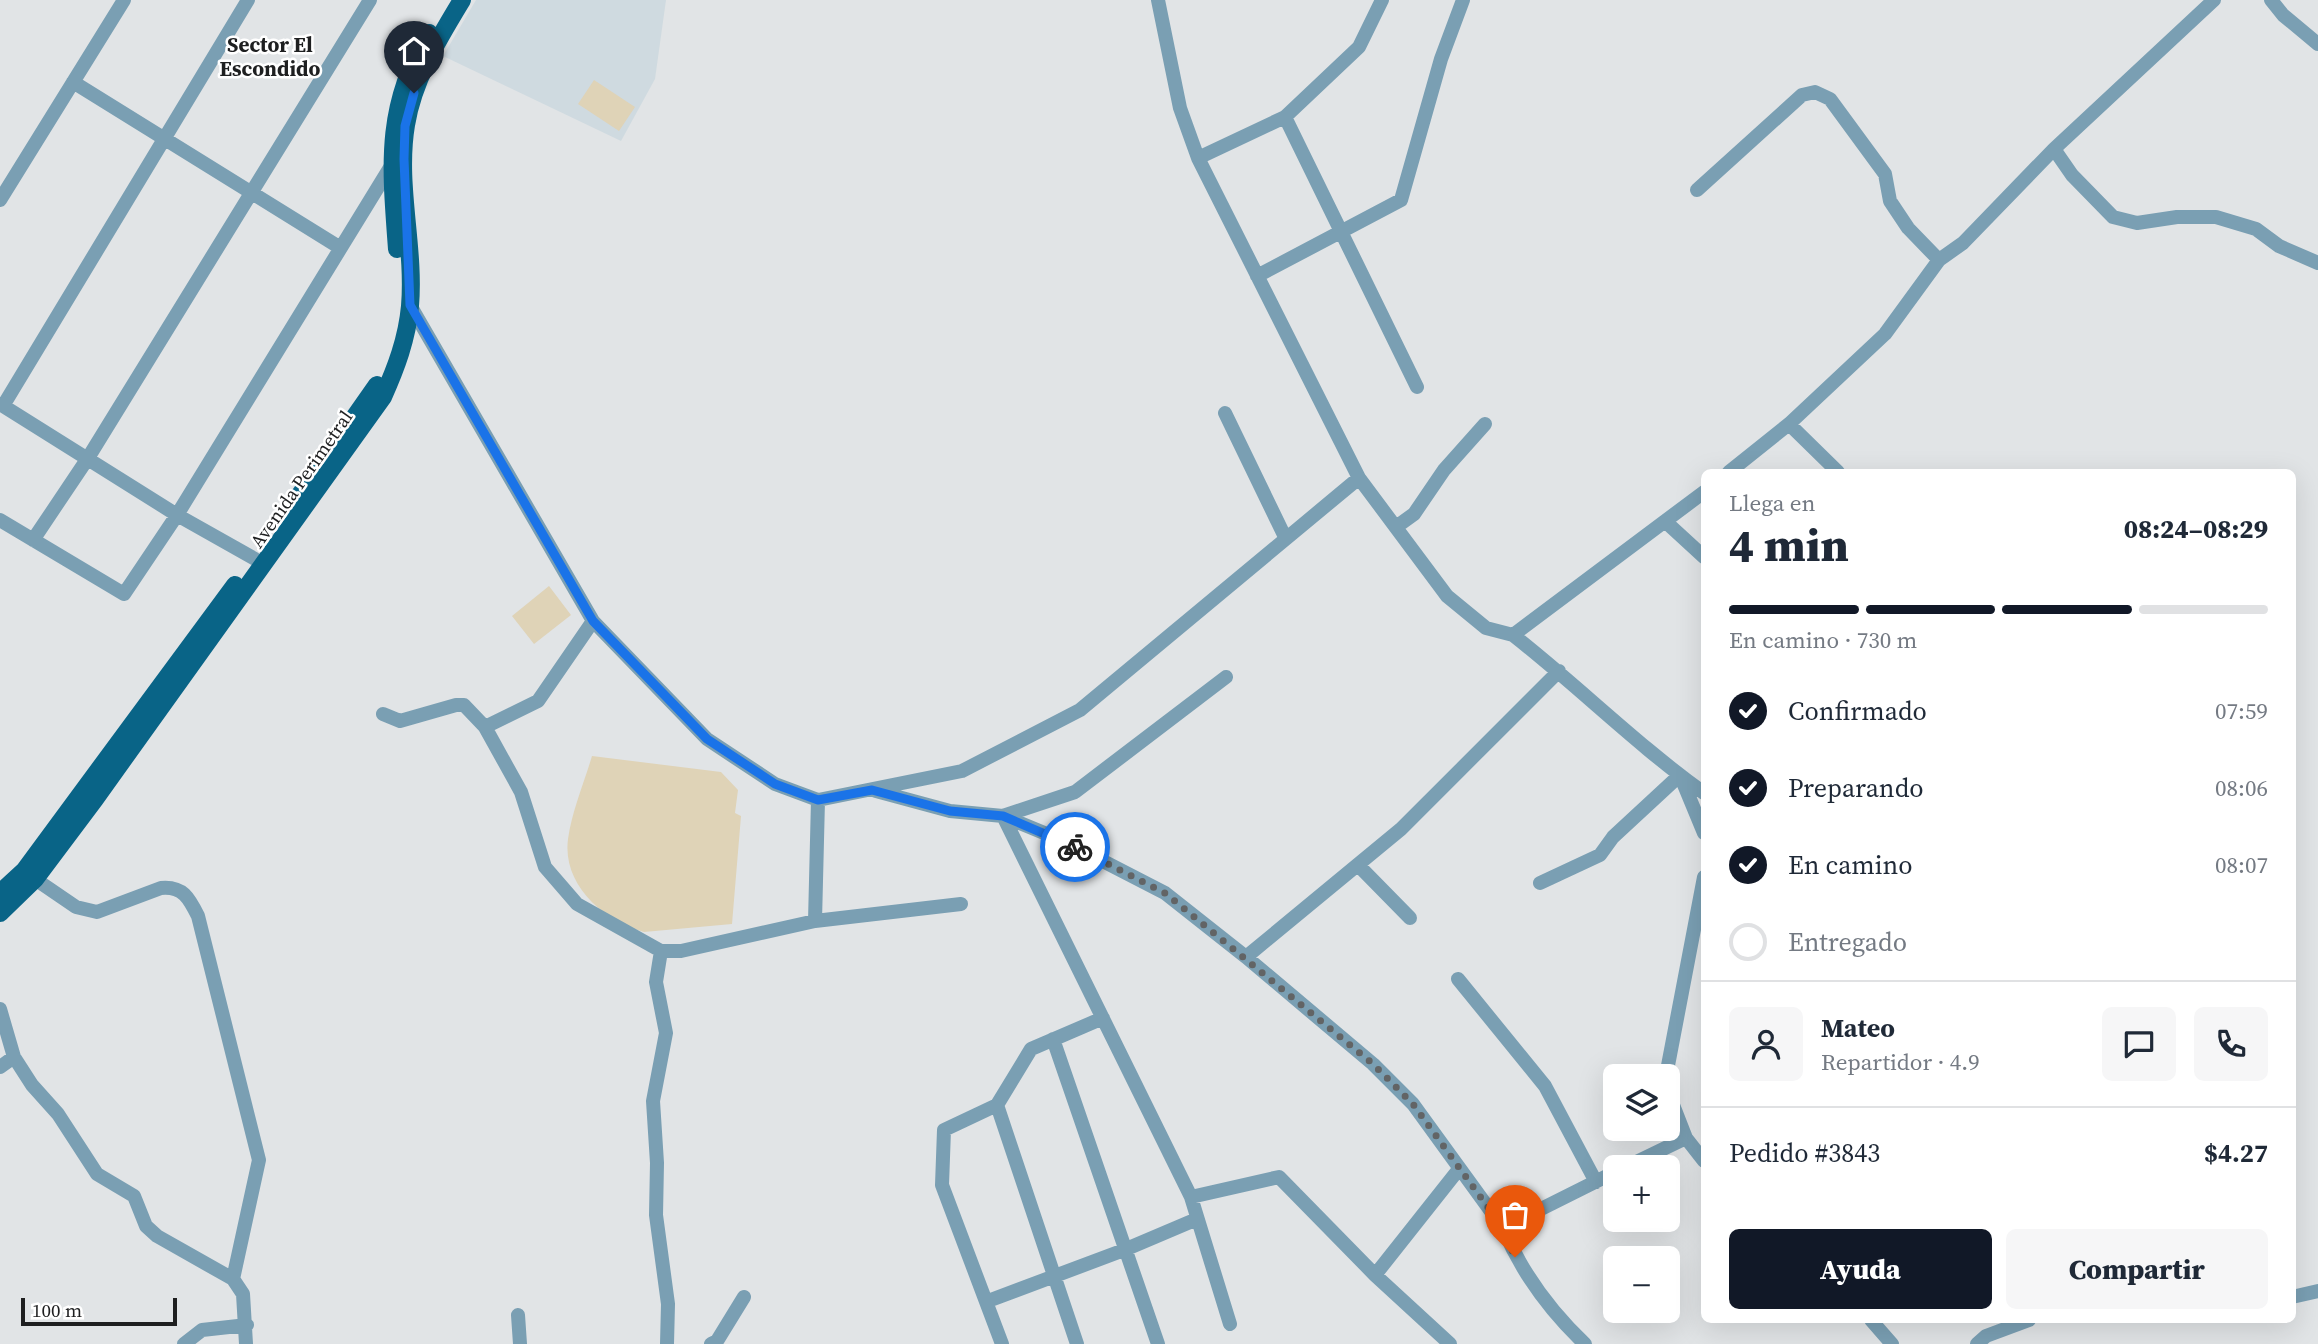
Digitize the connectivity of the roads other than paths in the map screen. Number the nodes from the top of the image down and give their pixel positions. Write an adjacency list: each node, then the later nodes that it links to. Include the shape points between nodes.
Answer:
1 (124, 0): 12 (street)
2 (248, 0): 14 (street)
3 (370, 0): 19 (street)
4 (449, 0): 17 (main road, Avenida Perimetral, via 410,69 393,129)
5 (462, 0): 26 (main road, Avenida Perimetral, via 436,43 405,126)
6 (1158, 0): 16 (street, via 1181,108)
7 (1382, 0): 13 (street, via 1359,47)
8 (1463, 0): 21 (street, via 1441,59 1401,200)
9 (2214, 0): 15 (street)
10 (2271, 0): 11 (street)
11 (2318, 44)
12 (73, 82): 14 (street); 20 (street)
13 (1285, 117): 16 (street); 21 (street)
14 (164, 137): 19 (street); 28 (street)
15 (2054, 149): 23 (street, via 1963,243); 24 (street, via 2072,176 2113,217 2137,223 2216,216 2256,229 2279,246)
16 (1198, 158): 25 (street)
17 (391, 166): 22 (street); 44 (main road, Avenida Perimetral, via 400,289 390,355 378,384)
18 (1697, 190): 23 (street, via 1802,95 1821,93 1885,174 1891,201 1908,228)
19 (253, 192): 22 (street); 32 (street)
20 (0, 200)
21 (1343, 232): 25 (street); 27 (street)
22 (339, 247): 37 (street)
23 (1939, 260): 31 (street, via 1885,334)
24 (2318, 263)
25 (1257, 276): 35 (street)
26 (410, 305): 45 (street); 58 (main road, Avenida Perimetral, via 399,360 383,397)
27 (1417, 387)
28 (2, 405): 32 (street)
29 (1225, 413): 41 (street)
30 (1485, 424): 40 (street, via 1444,470 1414,514)
31 (1789, 424): 33 (street); 34 (street)
32 (88, 458): 37 (street); 42 (street)
33 (1733, 469)
34 (1835, 469)
35 (1359, 478): 40 (street); 41 (street)
36 (1701, 495): 39 (street)
37 (177, 515): 42 (street, via 124,594); 44 (street)
38 (0, 520): 42 (street)
39 (1667, 523): 43 (street); 46 (street)
40 (1396, 527): 46 (street, via 1447,596 1486,628)
41 (1285, 537): 52 (street, via 1080,710 962,771)
42 (33, 540)
43 (1701, 554)
44 (255, 559): 60 (main road, Avenida Perimetral, via 24,871)
45 (593, 621): 50 (street, via 538,701); 54 (street, via 707,739 775,784)
46 (1513, 635): 47 (street)
47 (1559, 671): 51 (street); 57 (street, via 1401,829)
48 (1226, 677): 55 (street, via 1074,792)
49 (383, 714): 50 (street, via 400,720 464,705)
50 (485, 727): 66 (street, via 521,792 545,867 576,904)
51 (1679, 775): 53 (street); 56 (street); 59 (street, via 1600,855)
52 (872, 790): 54 (street); 55 (street, via 950,811)
53 (1701, 791)
54 (818, 800): 65 (street)
55 (1003, 816): 67 (street, via 1066,842 1165,893); 70 (street)
56 (1701, 827)
57 (1358, 865): 64 (street); 67 (street)
58 (35, 879): 63 (main road, Avenida Perimetral); 89 (street, via 76,907 97,912 161,888 172,887 190,899 259,1160)
59 (1540, 883)
60 (0, 893)
61 (1701, 893): 73 (street)
62 (961, 905): 65 (street)
63 (0, 913)
64 (1410, 918)
65 (815, 921): 66 (street, via 681,951)
66 (661, 951): 102 (street, via 656,982 666,1033 653,1101 656,1214 668,1304)
67 (1246, 957): 80 (street, via 1373,1064 1413,1104)
68 (1458, 979): 82 (street, via 1545,1086)
69 (2, 1018): 72 (street)
70 (1103, 1018): 71 (street); 83 (street)
71 (1053, 1039): 75 (street, via 1031,1049); 86 (street)
72 (14, 1057): 74 (street); 89 (street, via 97,1174 134,1196 145,1226)
73 (1669, 1064)
74 (0, 1068)
75 (997, 1105): 88 (street); 93 (street, via 944,1130 942,1185)
76 (1680, 1123): 77 (street)
77 (1686, 1138): 78 (street); 79 (street)
78 (1651, 1155)
79 (1701, 1157)
80 (1459, 1169): 85 (street); 87 (street)
81 (1603, 1178): 82 (street)
82 (1596, 1182): 85 (street)
83 (1191, 1197): 84 (street); 87 (street, via 1279,1177)
84 (1197, 1219): 86 (street); 97 (street)
85 (1503, 1228): 108 (street, via 1532,1285)
86 (1124, 1250): 88 (street); 106 (street)
87 (1375, 1275): 107 (street)
88 (1054, 1276): 93 (street); 105 (street)
89 (233, 1279): 98 (street, via 243,1294)
90 (2318, 1292): 91 (street)
91 (2296, 1296)
92 (744, 1297): 103 (street)
93 (988, 1301): 104 (street)
94 (518, 1315): 101 (street)
95 (1874, 1323): 109 (street)
96 (2021, 1323): 110 (street)
97 (1230, 1324)
98 (247, 1325): 99 (street, via 202,1330); 100 (street)
99 (184, 1344)
100 (246, 1344)
101 (520, 1344)
102 (667, 1344)
103 (710, 1344)
104 (1002, 1344)
105 (1077, 1344)
106 (1158, 1344)
107 (1450, 1344)
108 (1585, 1344)
109 (1892, 1344)
110 (1977, 1344)

